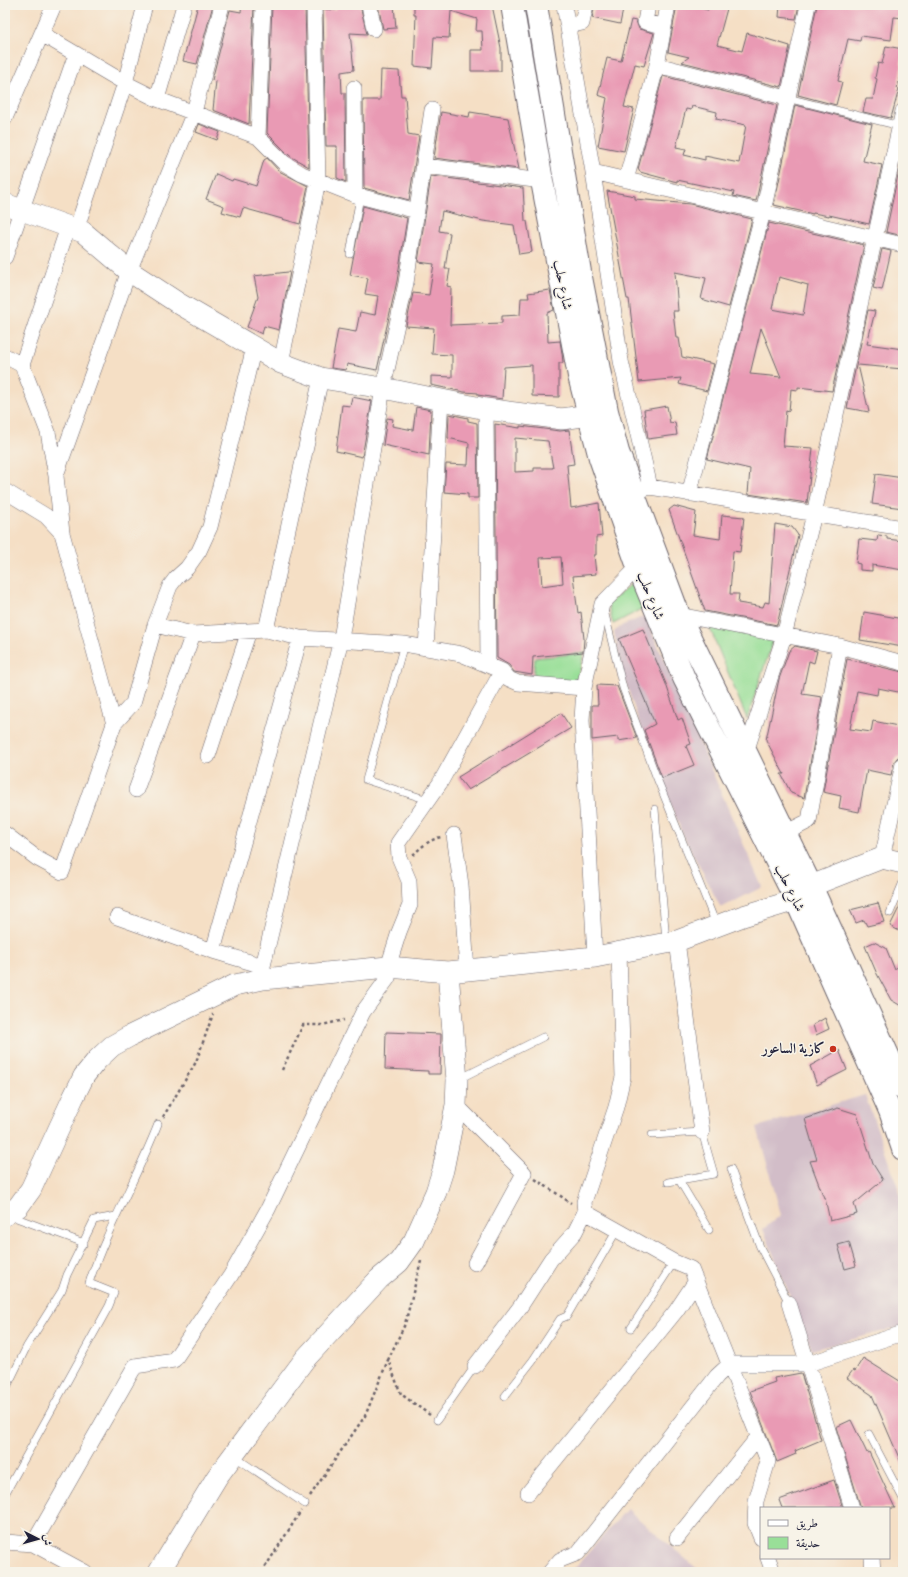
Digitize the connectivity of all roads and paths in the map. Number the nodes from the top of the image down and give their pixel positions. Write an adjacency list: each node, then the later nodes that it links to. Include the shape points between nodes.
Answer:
1 (54, 5): 18 (street)
2 (145, 5): 21 (street)
3 (184, 5): 24 (street)
4 (222, 5): 26 (street)
5 (263, 5): 29 (street)
6 (314, 5): 33 (street)
7 (369, 5): 17 (street)
8 (512, 5): 34 (main road, شارع حلب)
9 (536, 5): 53 (main road, شارع حلب, via 578,264)
10 (564, 5): 15 (street)
11 (586, 5): 15 (street, via 582,22)
12 (648, 5): 16 (street, via 645,22)
13 (668, 5): 16 (street)
14 (808, 5): 23 (street)
15 (569, 26): 31 (street)
16 (663, 26): 20 (street)
17 (374, 29)
18 (42, 34): 19 (street); 27 (street)
19 (76, 54): 21 (street); 36 (street)
20 (657, 66): 23 (street); 32 (street)
21 (125, 83): 24 (street); 39 (street)
22 (354, 88): 35 (street)
23 (787, 98): 28 (lane); 38 (street)
24 (157, 99): 26 (street)
25 (432, 110): 30 (street)
26 (194, 112): 29 (street); 44 (street)
27 (5, 118)
28 (902, 121): 40 (street)
29 (258, 138): 33 (street, via 284,163)
30 (425, 166): 34 (street); 37 (street)
31 (593, 172): 32 (street); 56 (street, via 621,361)
32 (626, 180): 38 (street)
33 (318, 181): 35 (street); 47 (street)
34 (542, 181): 53 (main road, شارع حلب, via 579,376)
35 (357, 195): 37 (street); 42 (lane)
36 (13, 207): 39 (street); 43 (street)
37 (417, 211): 50 (street, via 406,283)
38 (763, 212): 40 (street); 57 (street)
39 (72, 228): 44 (street, via 83,232); 48 (street)
40 (875, 238): 41 (street); 58 (street)
41 (903, 245)
42 (350, 254)
43 (5, 257)
44 (129, 271): 45 (street); 54 (street)
45 (254, 347): 47 (street); 64 (street, via 210,527 199,551 170,586)
46 (5, 356): 48 (street)
47 (281, 363): 49 (street)
48 (22, 365): 54 (street, via 48,432)
49 (321, 378): 50 (street); 65 (street)
50 (383, 388): 51 (street); 70 (street)
51 (441, 400): 52 (street); 73 (street)
52 (486, 409): 53 (street, via 553,418 579,418); 75 (street)
53 (598, 413): 56 (main road, شارع حلب, via 618,452)
54 (56, 476): 60 (street)
55 (5, 491): 60 (street, via 46,516)
56 (632, 493): 57 (street); 61 (main road, شارع حلب); 63 (main road, شارع حلب)
57 (689, 494): 58 (street)
58 (814, 514): 59 (street); 68 (street)
59 (903, 528)
60 (62, 533): 77 (street)
61 (638, 567): 62 (street); 91 (main road, شارع حلب, via 684,678)
62 (602, 604): 76 (street); 94 (lane, via 623,688)
63 (679, 615): 68 (street); 78 (main road, شارع حلب)
64 (156, 625): 67 (street); 77 (street, via 133,703)
65 (266, 630): 66 (street); 69 (street)
66 (249, 631): 67 (street); 79 (street)
67 (193, 634): 81 (street)
68 (784, 636): 72 (street); 78 (street)
69 (300, 638): 70 (street); 96 (street)
70 (341, 639): 71 (street); 101 (street)
71 (404, 644): 73 (street); 82 (lane, via 366,780)
72 (840, 646): 74 (street); 84 (street, via 809,821)
73 (426, 648): 75 (street, via 460,654)
74 (903, 663)
75 (495, 668): 76 (street, via 518,683); 82 (street, via 440,783)
76 (584, 688): 98 (street, via 582,720)
77 (114, 724): 85 (street, via 62,872 38,859)
78 (746, 752): 84 (main road, شارع حلب)
79 (208, 756)
80 (903, 764): 88 (street)
81 (136, 790)
82 (428, 800): 87 (street, via 398,843)
83 (655, 809): 95 (lane)
84 (785, 833): 91 (main road, شارع حلب)
85 (5, 834)
86 (454, 835): 87 (path, via 435,838 413,855); 100 (street, via 461,885)
87 (399, 857): 99 (street, via 409,881 410,905)
88 (882, 858): 89 (street); 91 (street)
89 (903, 863)
90 (903, 882): 92 (lane)
91 (803, 893): 94 (street); 107 (main road, شارع حلب); 112 (main road, شارع حلب)
92 (890, 913)
93 (117, 917): 96 (street)
94 (717, 926): 95 (street)
95 (672, 942): 97 (street); 110 (street)
96 (213, 951): 101 (street)
97 (619, 952): 98 (street); 117 (street, via 623,1077 616,1107 584,1202)
98 (595, 957): 100 (street)
99 (388, 968): 100 (street); 101 (street); 103 (street, via 388,978)
100 (458, 971): 106 (street)
101 (263, 972): 102 (street)
102 (220, 991): 109 (path, via 196,1062); 118 (street, via 112,1046 97,1060 84,1076 31,1189 18,1207)
103 (363, 1012): 105 (path, via 349,1019 303,1026); 148 (street, via 289,1169 231,1275 174,1360 135,1366)
104 (543, 1038): 106 (lane)
105 (282, 1070)
106 (456, 1080): 108 (street)
107 (902, 1082)
108 (456, 1105): 114 (street); 122 (street, via 438,1184)
109 (158, 1124): 119 (lane, via 145,1158)
110 (702, 1132): 111 (lane); 115 (lane, via 714,1174)
111 (652, 1135)
112 (903, 1149)
113 (731, 1169): 127 (lane, via 760,1247)
114 (524, 1173): 117 (path); 125 (street)
115 (679, 1180): 116 (lane); 121 (lane)
116 (668, 1182)
117 (585, 1212): 120 (street); 133 (street, via 575,1232 551,1260)
118 (6, 1215): 123 (lane)
119 (116, 1216): 123 (lane, via 94,1220); 141 (lane, via 98,1253 89,1283 114,1293 109,1306)
120 (617, 1230): 124 (street); 135 (lane, via 567,1316 560,1319)
121 (709, 1230)
122 (414, 1241): 130 (path, via 423,1250 405,1324); 139 (street, via 398,1262 305,1359)
123 (84, 1243): 134 (lane, via 62,1290 27,1346)
124 (674, 1262): 126 (street, via 691,1269); 128 (lane)
125 (475, 1263)
126 (696, 1281): 131 (street); 140 (street, via 676,1311)
127 (789, 1303): 132 (street)
128 (631, 1328)
129 (903, 1333): 132 (street)
130 (388, 1360): 136 (path, via 401,1394); 143 (path, via 365,1416)
131 (730, 1364): 132 (street); 138 (street); 155 (street, via 717,1376 578,1553 560,1560)
132 (808, 1364): 144 (street)
133 (476, 1366): 136 (lane)
134 (5, 1391)
135 (505, 1396)
136 (437, 1420)
137 (869, 1434): 142 (lane)
138 (758, 1438): 145 (street, via 768,1461 756,1501 755,1522); 146 (street)
139 (233, 1456): 143 (lane); 153 (street)
140 (528, 1493)
141 (5, 1494)
142 (903, 1500)
143 (305, 1504): 154 (path)
144 (852, 1507)
145 (760, 1535)
146 (677, 1538)
147 (5, 1542): 148 (street)
148 (34, 1544): 152 (street)
149 (768, 1559): 156 (street)
150 (872, 1559): 157 (street)
151 (903, 1569): 158 (lane)
152 (85, 1572)
153 (159, 1572)
154 (262, 1572)
155 (550, 1572)
156 (773, 1572)
157 (873, 1572)
158 (901, 1572)

